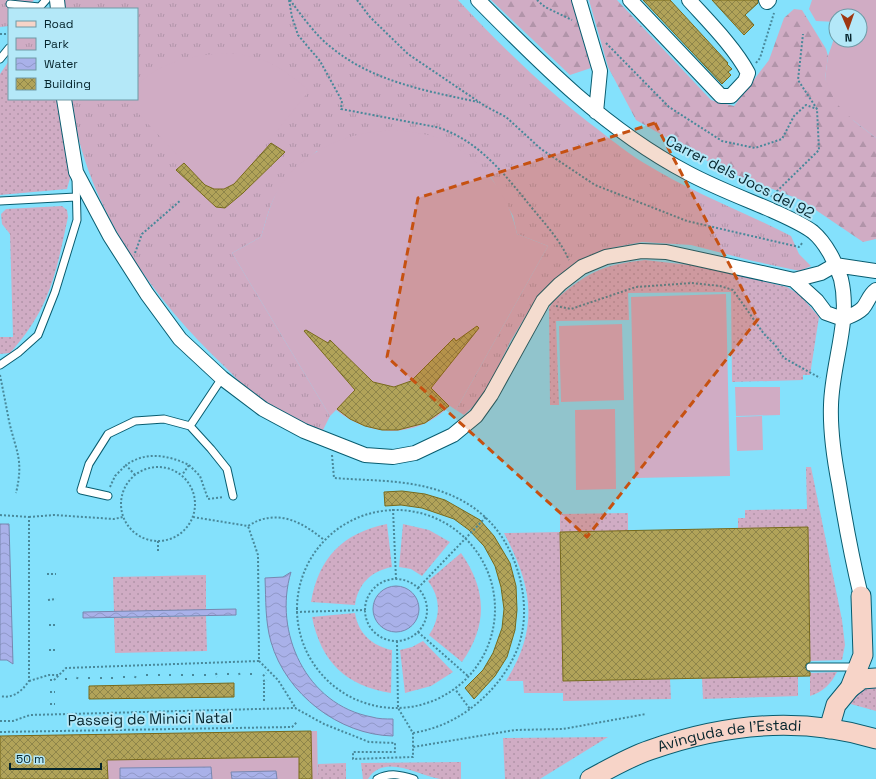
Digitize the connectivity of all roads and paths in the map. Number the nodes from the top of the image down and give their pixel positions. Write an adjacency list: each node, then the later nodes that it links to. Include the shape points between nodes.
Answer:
1 (46, 0): 11 (lane)
2 (290, 0): 19 (path, via 331,48 364,68 402,84); 29 (path, via 298,35 324,68 342,101 341,108 443,129 474,146 507,177 562,244)
3 (357, 0): 19 (path, via 370,17 408,54)
4 (478, 0): 21 (street, Carrer dels Jocs del 92, via 571,92)
5 (537, 0): 12 (path, via 545,7)
6 (579, 0): 21 (street, via 600,70)
7 (630, 0): 17 (street, via 721,96 731,96 745,81)
8 (689, 0): 17 (street, via 718,32)
9 (771, 2): 17 (path, via 774,13 760,58)
10 (10, 4): 11 (lane)
11 (38, 8)
12 (572, 20)
13 (803, 34): 20 (path, via 798,80)
14 (603, 39): 20 (path, via 669,107 722,141 755,148 782,139 794,116 806,105)
15 (8, 49): 16 (lane)
16 (0, 59)
17 (748, 73)
18 (64, 100): 22 (street)
19 (479, 102): 27 (path, via 506,117 541,149 595,186 687,221 799,247)
20 (817, 109): 24 (path, via 819,150)
21 (596, 112): 30 (street, Carrer dels Jocs del 92, via 639,144 688,173 812,232 826,248)
22 (76, 172): 23 (lane); 40 (street, via 110,236 147,294 180,339)
23 (76, 197): 26 (lane); 38 (lane, via 77,220 55,292 38,335)
24 (770, 198)
25 (181, 200): 28 (path, via 142,234)
26 (0, 201)
27 (803, 242)
28 (134, 256)
29 (570, 262)
30 (835, 265): 31 (street); 32 (street); 37 (street, Carrer dels Jocs del 92, via 841,280)
31 (870, 270): 34 (street, via 869,284)
32 (821, 273): 33 (street); 35 (street, via 815,287)
33 (794, 280): 35 (street); 40 (street, via 666,252 641,251 606,257 582,267 543,301 492,395 476,416 453,435 415,453 400,456 365,455 304,432 263,409)
34 (873, 293): 37 (street, via 860,310)
35 (817, 301): 37 (street, via 826,313)
36 (554, 305): 41 (path, via 571,309 636,287 692,283 720,286 733,290 784,358)
37 (843, 318): 66 (street, Carrer dels Jocs del 92, via 832,385 831,425 843,511)
38 (0, 365)
39 (0, 375): 48 (path, via 9,422 19,453 20,476)
40 (222, 378): 42 (lane)
41 (820, 378)
42 (190, 426): 49 (lane, via 164,419 135,421 108,434 89,464 82,490); 50 (lane, via 227,469)
43 (332, 452): 56 (path, via 334,478 424,485 449,494)
44 (126, 465): 45 (path, via 152,455 170,457); 46 (path); 49 (path, via 115,476)
45 (189, 465): 47 (path); 50 (path, via 200,476 208,499)
46 (135, 475): 47 (path, via 158,466); 54 (path, via 122,495)
47 (182, 475): 55 (path, via 195,495 196,507)
48 (16, 493)
49 (108, 493)
50 (233, 496)
51 (393, 509): 58 (path, via 426,514 445,522); 59 (path, via 368,513 344,524); 64 (path)
52 (0, 515): 53 (path)
53 (29, 517): 54 (path); 123 (path)
54 (123, 517): 60 (path, via 131,529 141,537)
55 (193, 517): 57 (path); 60 (path, via 186,529 176,537)
56 (486, 517): 58 (path); 143 (path, via 501,536 511,555 520,580 524,606 517,649 507,670 486,697)
57 (248, 526): 59 (path, via 268,518 289,518 309,528); 78 (path, via 258,555)
58 (466, 538): 65 (path); 104 (path, via 484,562 494,591 495,622 486,651)
59 (324, 540): 70 (path, via 308,561 298,586)
60 (158, 541): 61 (path)
61 (158, 551)
62 (47, 574): 63 (path)
63 (56, 574)
64 (396, 579): 65 (path, via 404,580); 69 (path, via 386,580 371,592)
65 (418, 588): 73 (path, via 425,600 427,615)
66 (861, 596): 74 (street); 80 (street, via 864,643)
67 (56, 599): 68 (path)
68 (48, 600)
69 (365, 610): 70 (path); 75 (path, via 371,628 378,635)
70 (296, 612): 142 (path, via 302,643 317,670 339,691 367,704)
71 (57, 624): 72 (path)
72 (49, 625)
73 (418, 632): 75 (path); 104 (path)
74 (876, 634)
75 (397, 641): 142 (path)
76 (49, 650): 77 (path)
77 (57, 650)
78 (259, 661): 119 (path, via 66,668 54,680); 141 (path, via 278,680)
79 (810, 667): 80 (lane)
80 (859, 667): 128 (street)
81 (216, 673): 108 (path)
82 (228, 673): 100 (path)
83 (239, 673): 101 (path)
84 (251, 673): 102 (path)
85 (266, 673): 103 (path, via 262,675)
86 (147, 674): 111 (path)
87 (158, 674): 112 (path)
88 (170, 674): 113 (path)
89 (182, 674): 105 (path)
90 (193, 674): 106 (path)
91 (205, 674): 107 (path)
92 (58, 675): 123 (path)
93 (89, 675): 116 (path)
94 (101, 675): 117 (path)
95 (112, 675): 118 (path)
96 (124, 675): 109 (path)
97 (136, 675): 110 (path)
98 (66, 676): 120 (path)
99 (78, 676): 115 (path)
100 (228, 676)
101 (240, 676)
102 (251, 676)
103 (267, 676)
104 (469, 676): 129 (path)
105 (182, 677)
106 (193, 677)
107 (205, 677)
108 (217, 677)
109 (124, 678)
110 (136, 678)
111 (147, 678)
112 (159, 678)
113 (170, 678)
114 (876, 678): 128 (street, via 862,679)
115 (77, 679)
116 (89, 679)
117 (101, 679)
118 (112, 679)
119 (50, 680)
120 (66, 680)
121 (263, 680): 122 (path)
122 (267, 680)
123 (29, 681): 134 (path, via 10,697)
124 (263, 684): 125 (path)
125 (267, 684)
126 (263, 688): 127 (path)
127 (267, 688)
128 (850, 688): 147 (street, via 836,705)
129 (455, 689): 142 (path, via 428,703); 143 (path)
130 (50, 692): 131 (path)
131 (54, 692)
132 (263, 692): 133 (path)
133 (267, 692)
134 (0, 696)
135 (263, 696): 136 (path)
136 (267, 696)
137 (263, 700): 138 (path)
138 (267, 700)
139 (50, 704): 140 (path)
140 (55, 704)
141 (295, 708): 145 (path, Passeig de Minici Natal, via 30,715 13,721); 151 (path, via 324,724 369,742 396,743 395,752 353,752 353,759 413,757)
142 (398, 708): 149 (path)
143 (470, 709): 149 (path, via 455,720 435,729)
144 (646, 714): 151 (path, via 563,729 515,730)
145 (0, 721)
146 (297, 722): 148 (path, Passeig de Minici Natal, via 292,728)
147 (829, 729): 150 (street, Avinguda de l'Estadi); 154 (street, Avinguda de l'Estadi, via 774,725 708,733 648,750)
148 (0, 732)
149 (412, 733): 151 (path)
150 (876, 739)
151 (414, 747)
152 (377, 779): 153 (lane, via 393,774)
153 (414, 779)
154 (590, 779)

